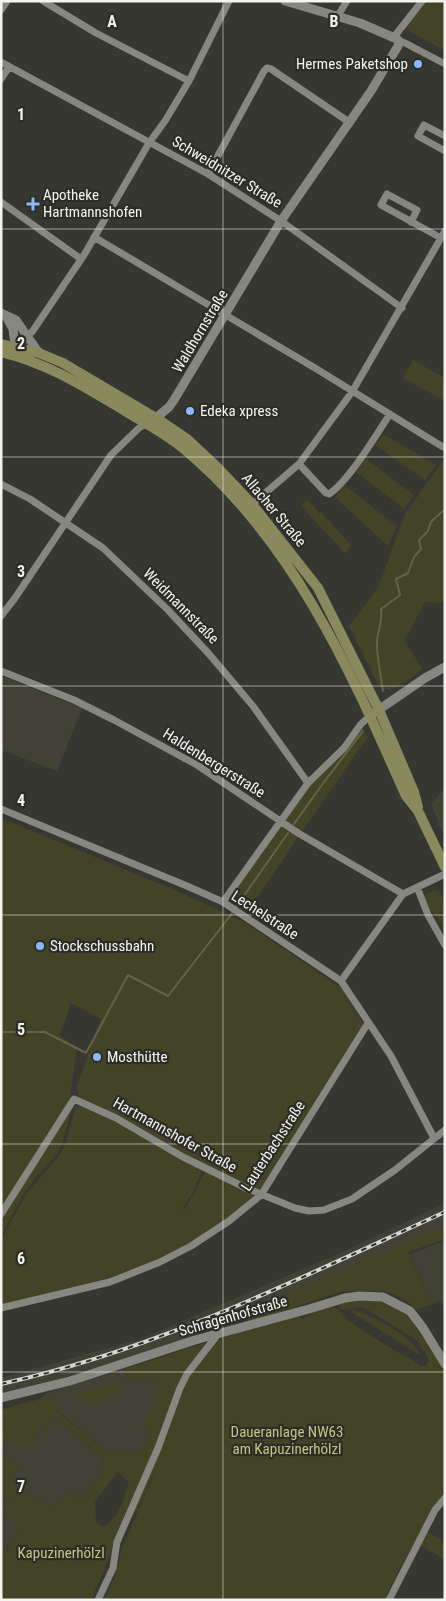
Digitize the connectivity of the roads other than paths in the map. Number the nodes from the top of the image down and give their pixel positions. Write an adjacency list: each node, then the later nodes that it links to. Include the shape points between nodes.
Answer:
1 (7, 1): 7 (street)
2 (43, 1): 14 (street)
3 (229, 1): 14 (street)
4 (285, 1): 8 (street)
5 (347, 1): 8 (street)
6 (422, 1): 9 (street, Waldhornstraße)
7 (1, 10)
8 (337, 17): 9 (street, via 367,25)
9 (396, 39): 11 (street); 15 (street, Waldhornstraße, via 398,46)
10 (1, 62): 12 (street, Schweidnitzer Straße)
11 (445, 64)
12 (9, 67): 13 (street); 17 (street, Schweidnitzer Straße)
13 (1, 79)
14 (189, 81): 17 (street)
15 (349, 122): 19 (street, via 267,68); 21 (street, Waldhornstraße)
16 (445, 136): 18 (street, via 424,125 418,136)
17 (149, 143): 19 (street, Schweidnitzer Straße); 24 (street)
18 (445, 151)
19 (208, 174): 21 (street, Schweidnitzer Straße)
20 (1, 202): 25 (street)
21 (281, 222): 26 (street, Schweidnitzer Straße); 28 (street, Waldhornstraße)
22 (411, 222): 22 (street, via 381,205 388,194 417,210); 23 (street)
23 (443, 235): 26 (street)
24 (94, 237): 25 (street); 28 (street)
25 (81, 259): 29 (street)
26 (402, 308): 34 (street)
27 (4, 314): 29 (street, via 16,320); 31 (street, via 12,330)
28 (225, 315): 34 (street); 36 (street, Waldhornstraße, via 174,400)
29 (27, 335): 33 (street)
30 (1, 344): 31 (main road)
31 (16, 351): 32 (main road); 33 (main road)
32 (1, 352)
33 (37, 358): 36 (main road, Allacher Straße, via 63,363); 37 (main road, Allacher Straße)
34 (352, 392): 35 (street); 39 (street)
35 (390, 414): 38 (street); 39 (street, via 352,470 330,494)
36 (156, 418): 37 (street, Waldhornstraße); 41 (main road, Allacher Straße, via 187,439 217,467)
37 (146, 424): 41 (main road, Allacher Straße, via 183,448); 42 (street, Waldhornstraße, via 115,450)
38 (443, 447)
39 (299, 464): 41 (street)
40 (1, 484): 42 (street, Weidmannstraße)
41 (248, 507): 46 (main road, Allacher Straße, via 308,595)
42 (66, 522): 43 (street, Waldhornstraße); 47 (street, Weidmannstraße, via 103,548 209,654 253,706)
43 (1, 616)
44 (445, 667): 46 (street)
45 (1, 671): 49 (street, Haldenbergerstraße, via 114,720 197,765)
46 (374, 713): 47 (street); 50 (main road, Allacher Straße, via 406,796 418,811)
47 (308, 783): 49 (street)
48 (1, 809): 54 (street, Lechelstraße)
49 (282, 822): 53 (street, Haldenbergerstraße); 54 (street)
50 (445, 867)
51 (445, 874): 52 (street)
52 (417, 887): 53 (street); 55 (street)
53 (404, 894): 56 (street)
54 (222, 902): 56 (street, Lechelstraße)
55 (445, 945)
56 (341, 981): 57 (street, Lechelstraße)
57 (368, 1023): 59 (street, Lechelstraße, via 391,1056); 60 (street, Lauterbachstraße)
58 (445, 1130): 59 (street, Hartmannshofer Straße)
59 (434, 1138): 60 (street, Hartmannshofer Straße, via 368,1190 324,1210 295,1208)
60 (260, 1195): 61 (street, Hartmannshofer Straße, via 74,1099); 62 (street, Lauterbachstraße, via 230,1221 160,1262 110,1282)
61 (1, 1214)
62 (1, 1308)
63 (218, 1334): 64 (street, Schragenhofstraße, via 345,1298 372,1295 393,1301 410,1311); 65 (street, Schragenhofstraße, via 70,1381); 67 (street, via 180,1388)
64 (445, 1364)
65 (1, 1398)
66 (445, 1498): 68 (street, via 435,1510)
67 (98, 1600)
68 (389, 1600)

